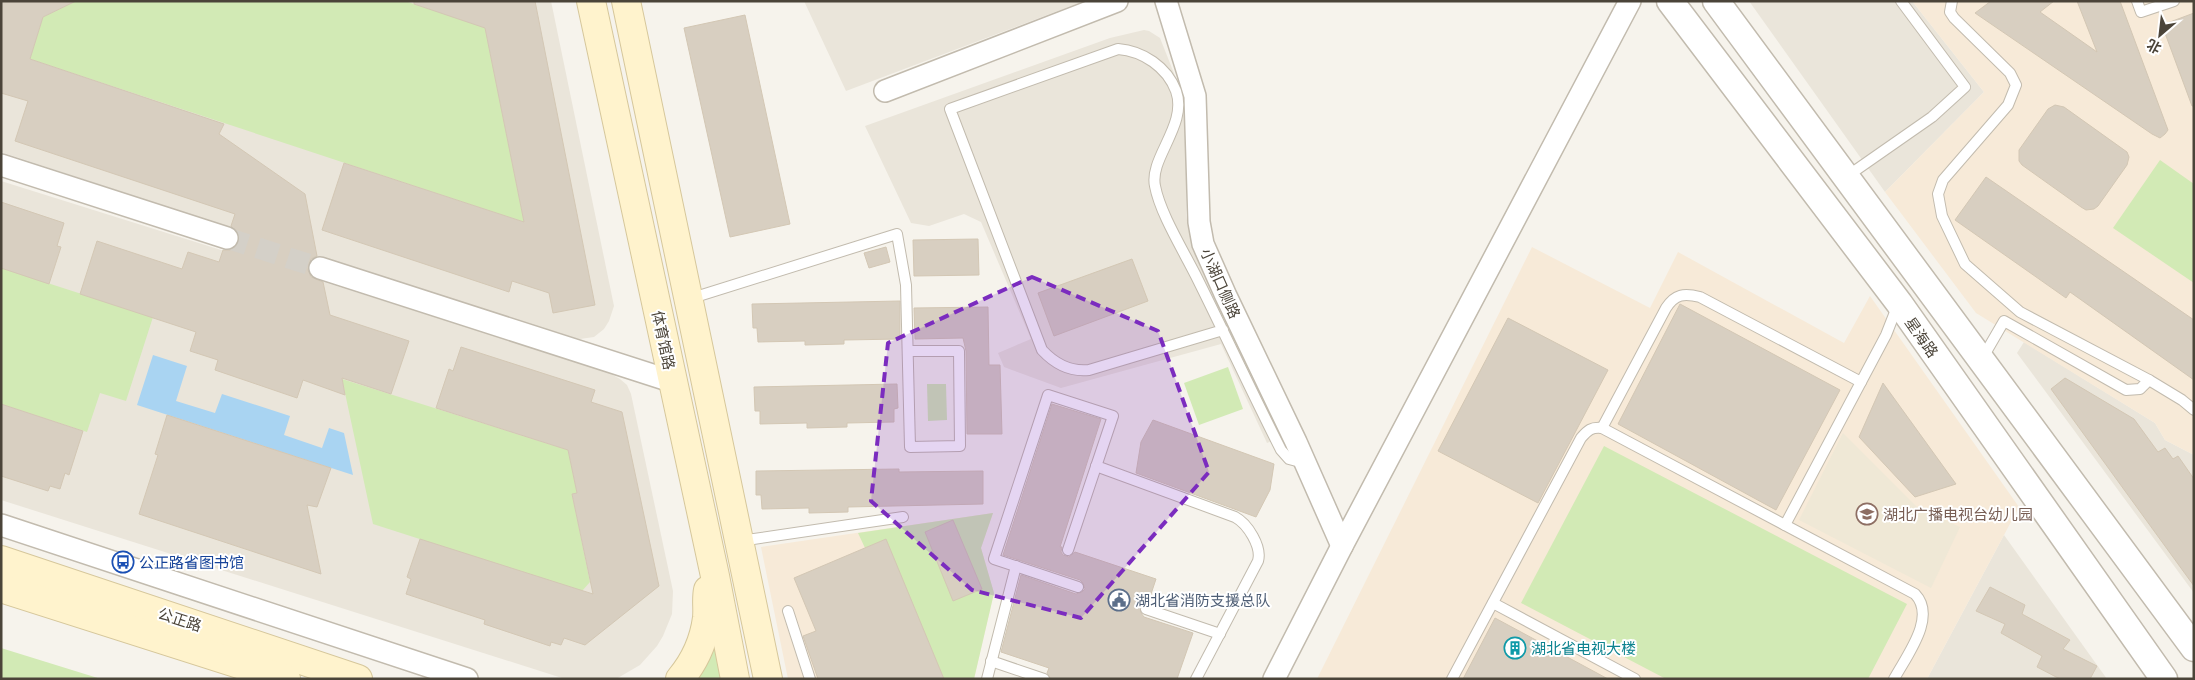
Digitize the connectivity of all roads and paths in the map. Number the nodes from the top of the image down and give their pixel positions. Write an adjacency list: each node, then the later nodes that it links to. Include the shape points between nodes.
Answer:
1 (591, 1): 23 (main road, 体育馆路)
2 (626, 1): 17 (main road)
3 (1117, 1): 12 (street)
4 (1166, 1): 27 (street, 小湖口侧路, via 1195,96 1199,222 1203,244)
5 (1630, 1): 33 (street)
6 (1670, 1): 18 (street, 星海路)
7 (1716, 1): 14 (street)
8 (1901, 1): 14 (lane, via 1965,86 1932,117)
9 (1952, 1): 22 (lane, via 1950,12 1954,18 2010,73 2016,85 2008,105 1939,187 1942,216 1958,254 1965,264 2020,312)
10 (2137, 1): 11 (lane, via 2141,12)
11 (2174, 1)
12 (885, 91)
13 (1, 165): 15 (street)
14 (1846, 177): 21 (street)
15 (227, 238)
16 (320, 268): 23 (street)
17 (688, 299): 20 (lane, via 897,234 906,285); 32 (main road)
18 (1899, 303): 24 (lane); 60 (street, 星海路)
19 (1223, 330): 19 (lane, via 1155,187 1154,178 1178,108 1176,91 1154,62 1136,52 1118,49 950,109 1042,350 1049,358 1073,370 1089,370); 27 (lane, via 1281,450 1289,459)
20 (908, 351): 20 (lane, via 910,447 960,446 959,351)
21 (1982, 361): 22 (lane, via 2004,321 2118,386 2134,390 2144,387); 44 (street)
22 (2149, 380): 25 (lane)
23 (674, 382): 37 (main road, 体育馆路)
24 (1861, 382): 26 (lane, via 1700,297 1678,295 1666,308); 31 (lane)
25 (2194, 410)
26 (1602, 428): 31 (lane); 40 (lane, via 1593,428 1581,438)
27 (1306, 463): 33 (street, 小湖口侧路)
28 (1096, 466): 34 (lane); 36 (lane, via 1112,416 1048,394 994,558); 43 (lane, via 1236,517 1245,524 1260,554)
29 (903, 517): 32 (lane)
30 (1, 525): 48 (street)
31 (1785, 525): 59 (lane, via 1921,600 1923,623)
32 (739, 541): 51 (main road)
33 (1342, 546): 56 (street)
34 (1068, 550)
35 (1, 560): 47 (main road, 公正路)
36 (1016, 566): 38 (lane); 45 (lane)
37 (714, 572): 49 (main road, via 700,645); 50 (main road, 体育馆路)
38 (1078, 587)
39 (1, 588): 46 (main road, 公正路)
40 (1493, 603): 57 (lane); 58 (lane)
41 (1146, 609): 43 (lane)
42 (788, 611): 52 (lane)
43 (1220, 634): 55 (lane)
44 (2194, 648)
45 (991, 661): 53 (lane); 54 (lane)
46 (286, 679)
47 (358, 679)
48 (467, 679)
49 (680, 679)
50 (735, 679)
51 (768, 679)
52 (810, 679)
53 (987, 679)
54 (1044, 679)
55 (1196, 679)
56 (1274, 679)
57 (1452, 679)
58 (1635, 679)
59 (1894, 679)
60 (2164, 679)

